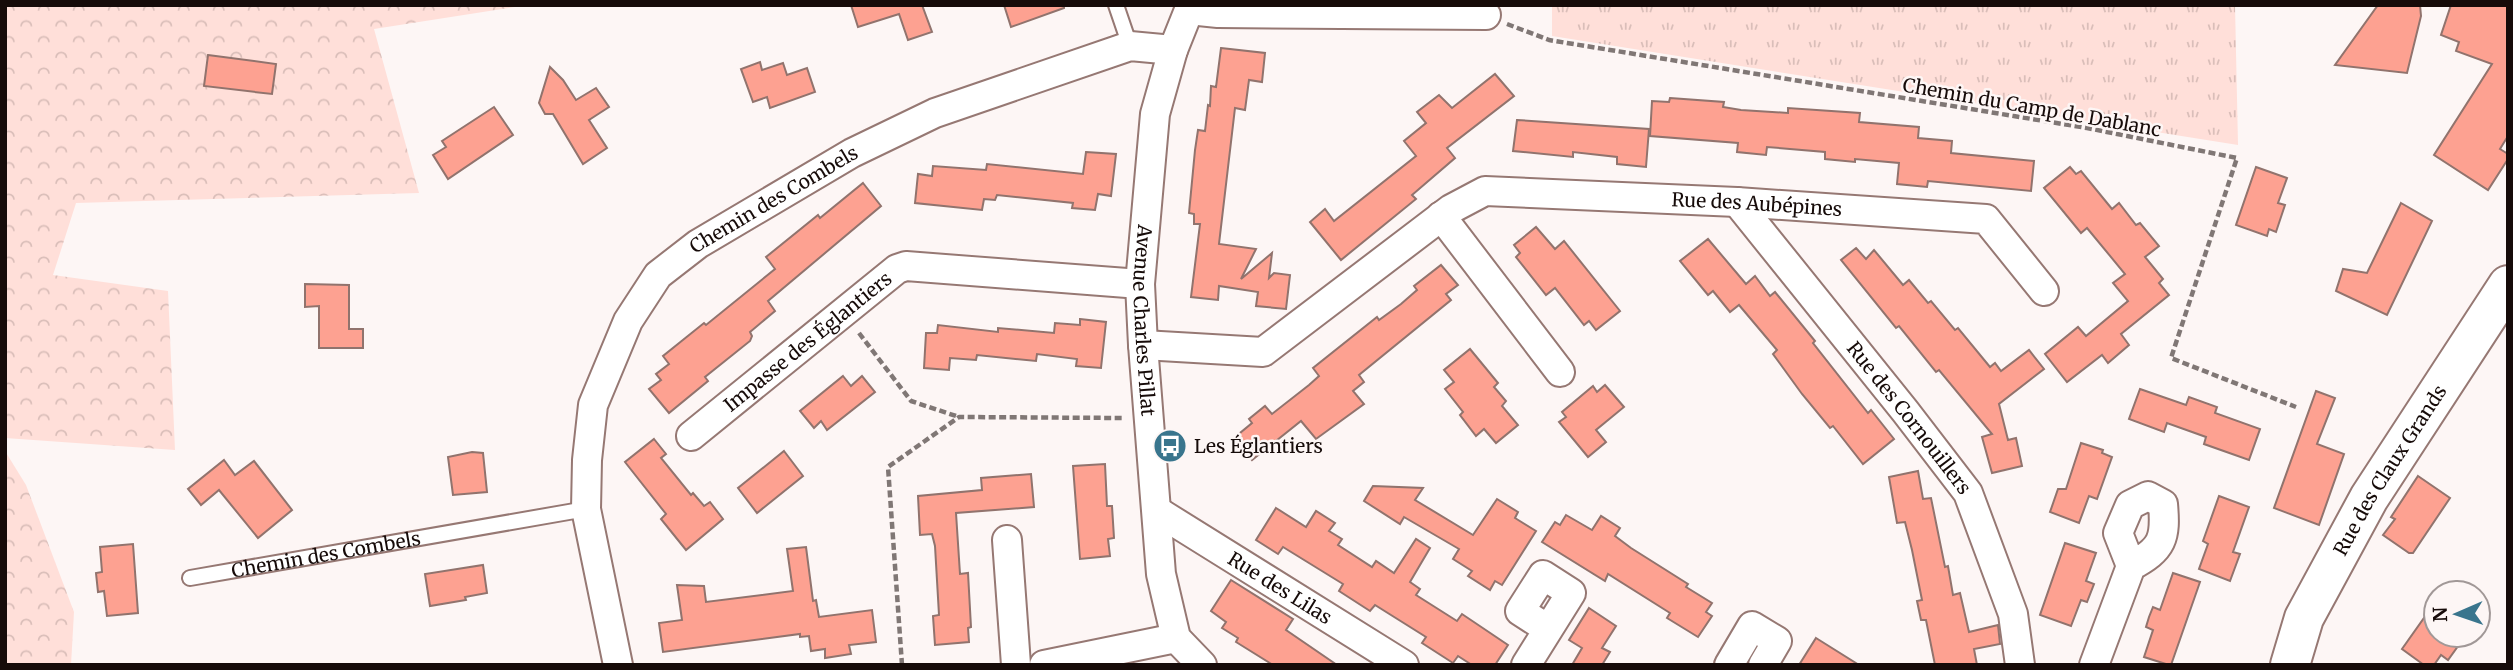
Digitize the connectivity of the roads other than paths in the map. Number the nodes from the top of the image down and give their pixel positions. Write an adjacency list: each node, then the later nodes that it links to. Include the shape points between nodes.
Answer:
1 (1116, 5): 5 (lane)
2 (1190, 8): 3 (street, via 1218,13); 6 (street, Avenue Charles Pillat)
3 (1448, 10): 4 (street)
4 (1486, 15)
5 (1130, 46): 6 (street, Chemin des Combels); 15 (street, Chemin des Combels, via 935,113 864,148 698,244 658,275 628,321 593,405)
6 (1173, 50): 9 (street, Avenue Charles Pillat, via 1155,114)
7 (1737, 202): 8 (street, Rue des Aubépines, via 1485,191); 11 (street, Rue des Aubépines, via 1986,219); 30 (street, Rue des Cornouillers, via 1968,493 2013,614)
8 (1441, 216): 12 (street, Rue des Aubépines, via 1263,352); 13 (street)
9 (1140, 284): 12 (street, Avenue Charles Pillat); 14 (street, Impasse des Églantiers, via 906,266 897,269)
10 (2508, 285): 32 (street, Rue des Claux Grands, via 2369,498 2304,618)
11 (2044, 291)
12 (1143, 345): 16 (street, Avenue Charles Pillat)
13 (1560, 372)
14 (691, 436)
15 (586, 509): 19 (lane, Chemin des Combels); 22 (street, Chemin des Combels)
16 (1157, 511): 21 (street, Avenue Charles Pillat, via 1161,574); 26 (street, Rue des Lilas)
17 (1007, 540): 23 (street)
18 (2131, 566): 31 (street)
19 (190, 578)
20 (1548, 629): 27 (street)
21 (1176, 638): 24 (street); 25 (street)
22 (618, 665)
23 (1016, 665)
24 (1044, 665)
25 (1202, 665)
26 (1404, 665)
27 (1525, 665)
28 (1729, 665): 29 (street, via 1752,626 1777,641)
29 (1763, 665)
30 (2020, 665)
31 (2094, 665)
32 (2290, 665)

